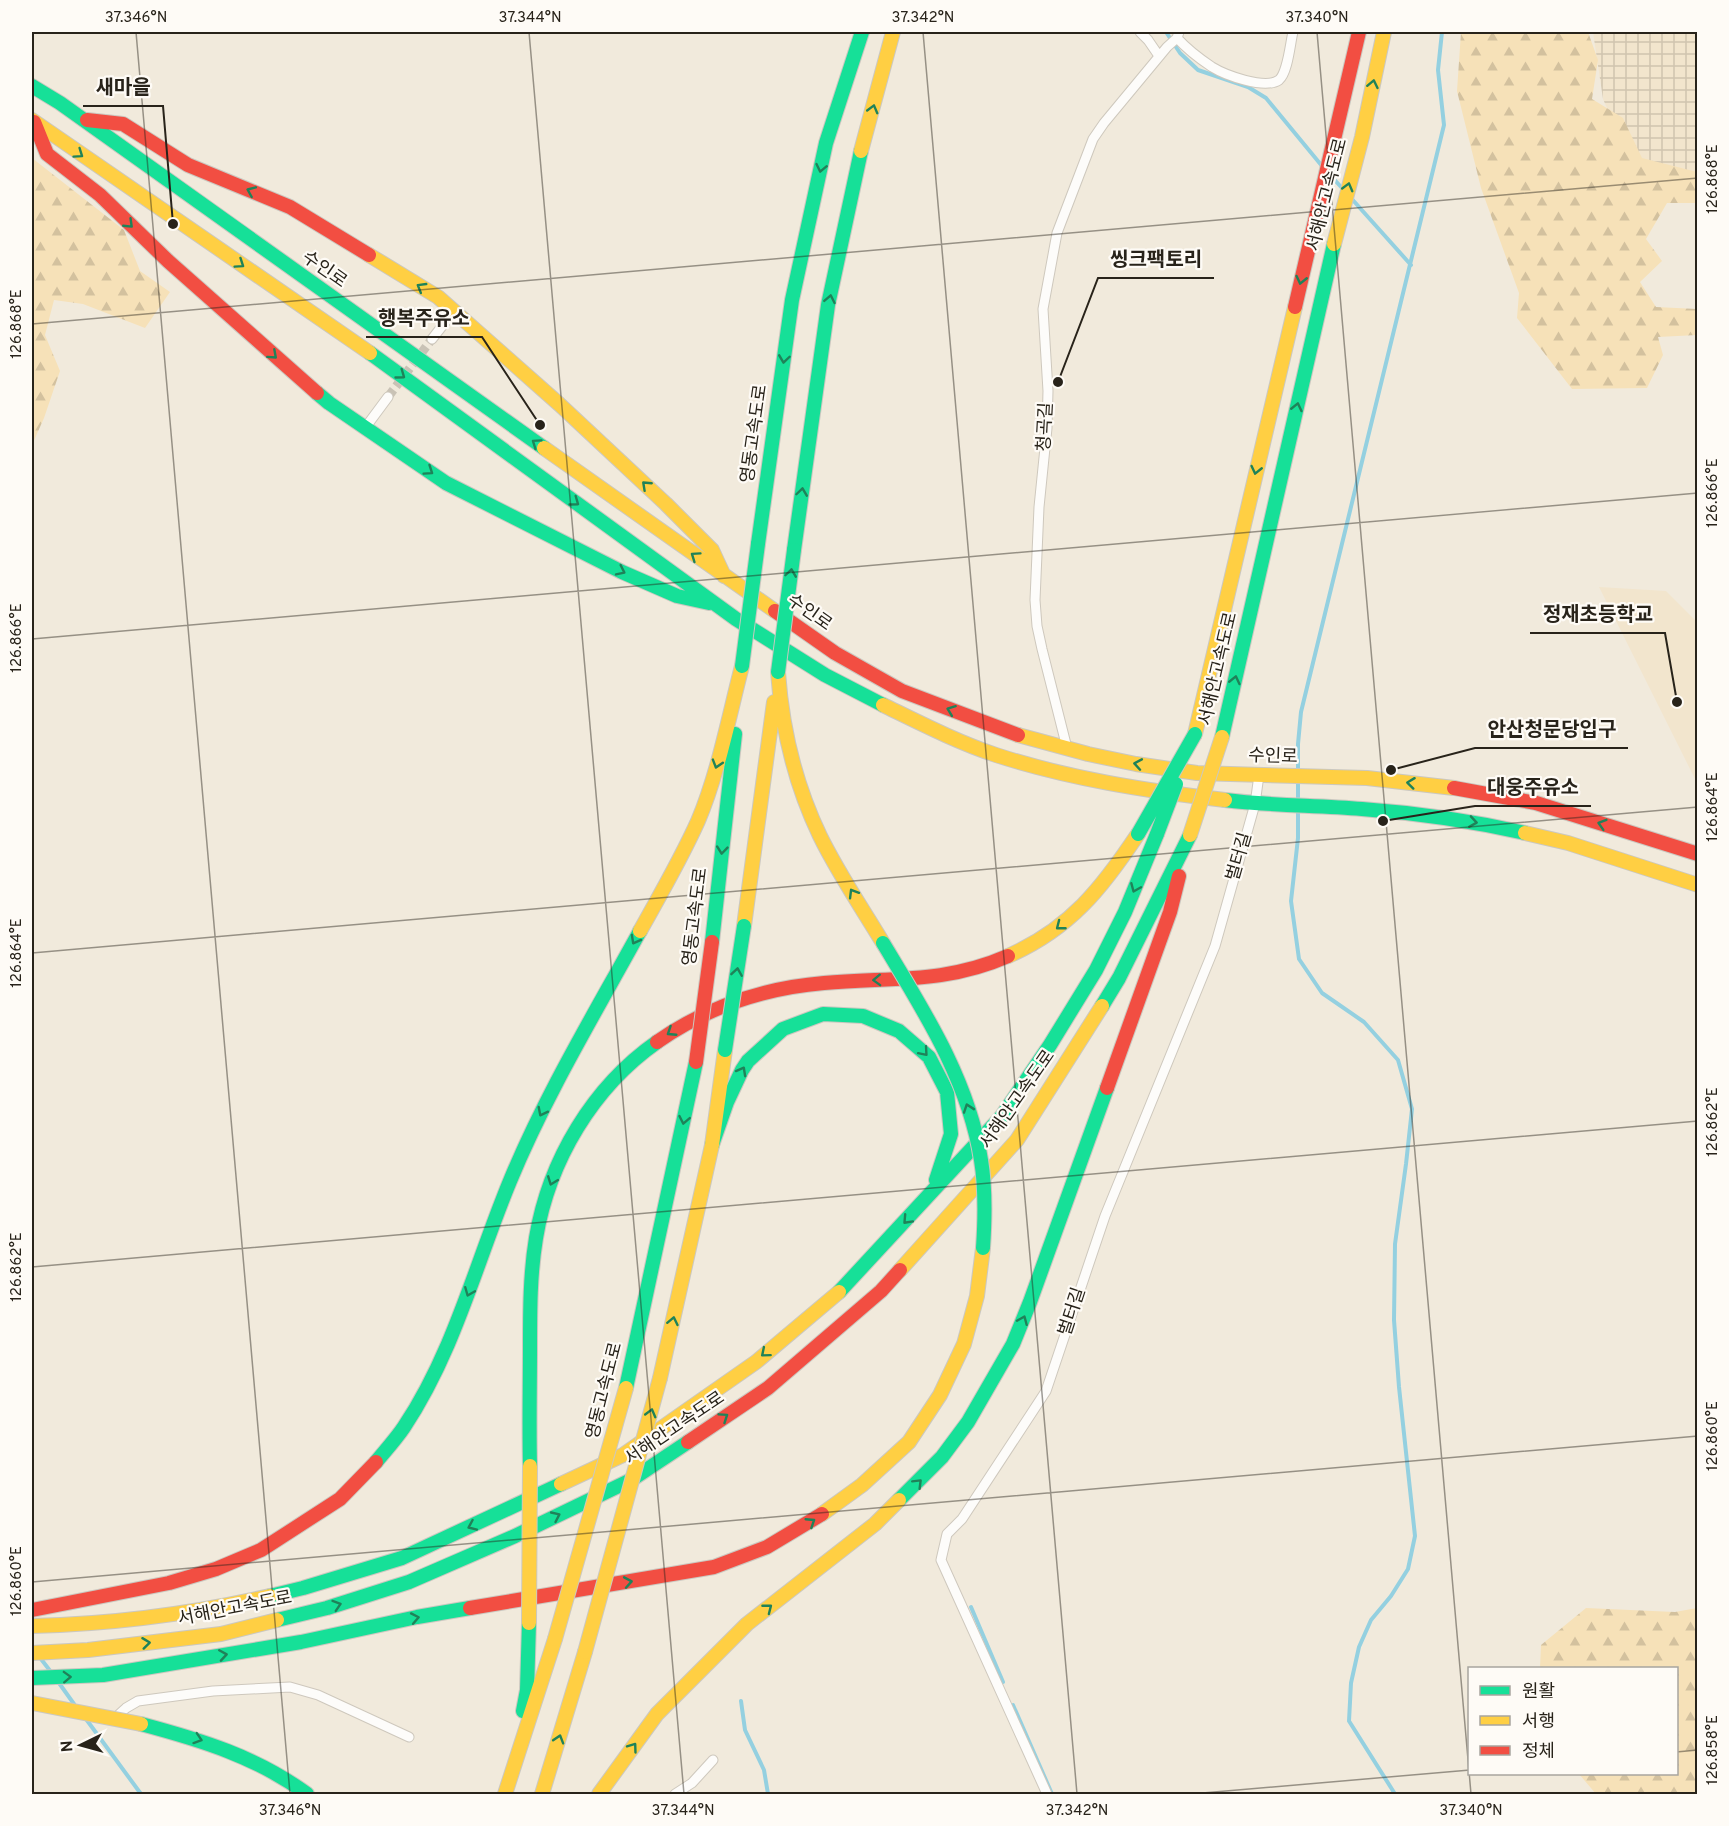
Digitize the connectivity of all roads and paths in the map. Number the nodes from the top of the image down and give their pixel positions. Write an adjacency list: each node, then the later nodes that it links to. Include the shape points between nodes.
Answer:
1 (862, 32): 18 (main road, 영동고속도로, one-way to 18, bridge, via 826,143 792,300)
2 (893, 32): 19 (main road, one-way to 2, bridge, via 828,305 860,156)
3 (1140, 32): 8 (street)
4 (1293, 32): 7 (street, via 1285,72 1272,83 1245,81 1215,69 1193,53)
5 (1359, 32): 20 (main road, 서해안고속도로, one-way to 20)
6 (1384, 32): 25 (main road, 서해안고속도로, one-way to 6, bridge, via 1222,737)
7 (1178, 35): 8 (street, 청곡길)
8 (1159, 56): 21 (street, 청곡길, via 1093,139 1058,232 1043,309 1048,391 1035,600 1039,638)
9 (32, 86): 10 (main road, 수인로)
10 (84, 120): 12 (main road, one-way to 10, via 438,297 290,207 188,165 123,124); 16 (main road, 수인로, one-way to 10)
11 (33, 121): 15 (main road, one-way to 15, via 47,154 100,195 329,404); 17 (main road, one-way to 17, via 369,352)
12 (454, 311): 13 (street); 16 (main road, one-way to 12, via 712,550 681,519)
13 (432, 339)
14 (388, 398): 15 (street)
15 (365, 428): 17 (main road, one-way to 17, via 446,483 622,572 677,596)
16 (724, 576): 21 (main road, 수인로, one-way to 16, via 1005,731 902,691 835,653)
17 (717, 605): 23 (main road, via 825,675 941,734 996,755 1124,786)
18 (742, 666): 33 (main road, one-way to 33, via 698,820 526,1143 450,1338 404,1427 373,1467 340,1499 261,1550 170,1583); 41 (main road, 영동고속도로, one-way to 41, bridge, via 696,1062 626,1388 555,1639)
19 (778, 672): 31 (main road, one-way to 19, bridge); 36 (main road, one-way to 19, bridge, via 103,1675 714,1567 767,1547 808,1524 862,1485 909,1442 940,1395 964,1344 977,1296 983,1248 983,1170 968,1109 937,1038 828,851 803,795 783,725)
20 (1195, 734): 32 (main road, 서해안고속도로, one-way to 32, bridge, via 1125,912 1096,970 1002,1116); 41 (main road, one-way to 41, bridge, via 1138,834 1102,886 1058,928 1033,944 984,967 941,976 810,984 751,994 713,1008 643,1051 617,1073 578,1123 549,1188 533,1263 527,1690)
21 (1067, 748): 22 (main road, 수인로, one-way to 21, via 1197,773)
22 (1259, 775): 23 (street, 벌터길); 24 (main road, 수인로, one-way to 22, via 1536,803 1449,787 1367,778)
23 (1256, 804): 28 (main road, one-way to 28, via 1363,809 1475,822 1568,843); 47 (street, 벌터길, via 1215,946 1105,1216 1046,1391 962,1519 947,1534 942,1560)
24 (1631, 832): 26 (main road); 27 (main road, 수인로)
25 (1190, 835): 35 (main road, 서해안고속도로, one-way to 25, via 220,1634 327,1608 409,1582 631,1480 768,1388 881,1291 1017,1140 1119,978); 45 (main road, one-way to 25, via 657,1714 747,1624 875,1524 912,1489 956,1440 988,1389 1030,1302 1170,912)
26 (1698, 844)
27 (1698, 854)
28 (1665, 874): 29 (main road); 30 (main road)
29 (1698, 885)
30 (1698, 891)
31 (712, 1144): 32 (main road, one-way to 32, via 739,1075 776,1032 798,1021 827,1014 869,1017 908,1035 931,1060 945,1086 951,1118 950,1145); 44 (main road, one-way to 31, bridge, via 660,1378)
32 (926, 1199): 34 (main road, 서해안고속도로, one-way to 34, via 846,1286 756,1362 623,1455 402,1558 303,1588 153,1618)
33 (32, 1610)
34 (32, 1626)
35 (32, 1653)
36 (32, 1678)
37 (32, 1704): 42 (main road, one-way to 42, bridge, via 184,1735 245,1757)
38 (111, 1722): 39 (street, via 138,1701 213,1690 290,1687 318,1695)
39 (409, 1737)
40 (713, 1760): 46 (street, via 692,1784)
41 (511, 1773): 43 (main road, 영동고속도로)
42 (307, 1794)
43 (505, 1794)
44 (542, 1794)
45 (599, 1794)
46 (675, 1794)
47 (1047, 1794)

